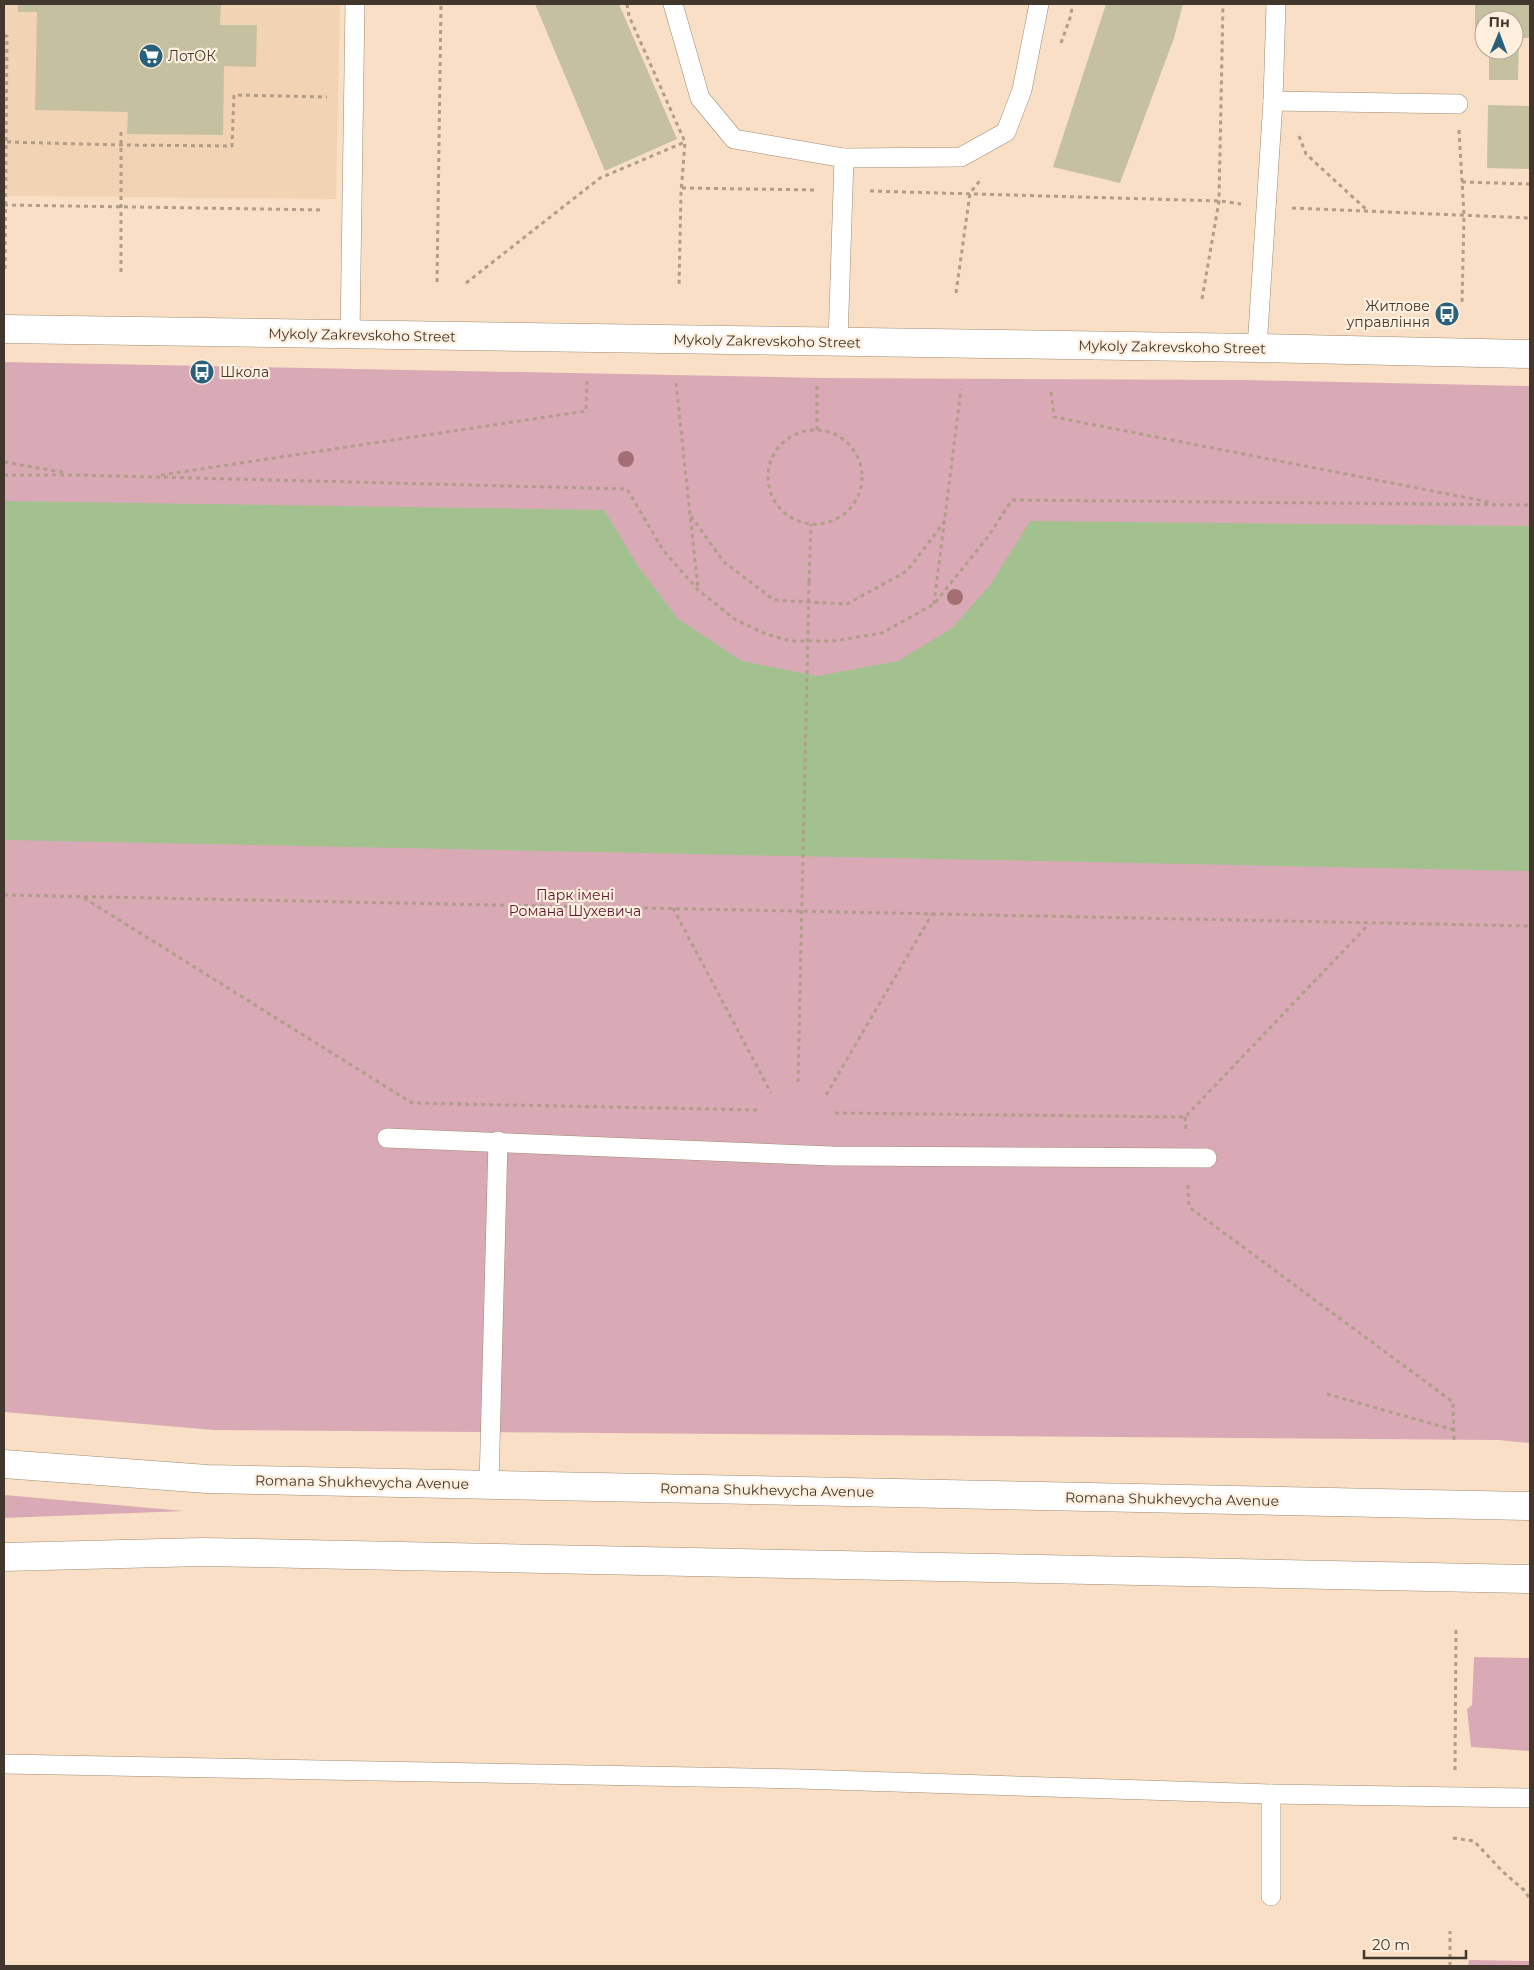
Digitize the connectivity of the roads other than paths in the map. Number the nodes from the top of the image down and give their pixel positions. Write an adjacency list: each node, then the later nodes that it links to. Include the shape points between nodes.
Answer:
1 (355, 4): 9 (lane)
2 (673, 4): 7 (lane, via 700,98 734,138)
3 (1040, 4): 7 (lane, via 1022,90 1006,132 961,157)
4 (1276, 4): 5 (lane)
5 (1279, 101): 6 (lane); 11 (lane, via 1266,207)
6 (1458, 104)
7 (844, 158): 10 (lane)
8 (4, 329): 9 (main road, Mykoly Zakrevskoho Street)
9 (350, 335): 10 (main road, Mykoly Zakrevskoho Street)
10 (838, 342): 11 (main road, Mykoly Zakrevskoho Street)
11 (1257, 348): 12 (main road, Mykoly Zakrevskoho Street)
12 (1530, 354)
13 (387, 1138): 14 (lane)
14 (498, 1141): 15 (lane, via 832,1156); 17 (lane)
15 (1207, 1158)
16 (4, 1464): 17 (main road, Romana Shukhevycha Avenue, via 207,1479)
17 (489, 1485): 18 (main road, Romana Shukhevycha Avenue)
18 (1530, 1506)
19 (4, 1557): 20 (main road, via 202,1552)
20 (1530, 1579)
21 (4, 1764): 22 (lane, via 789,1778)
22 (1271, 1794): 23 (lane); 24 (lane)
23 (1530, 1798)
24 (1271, 1896)

